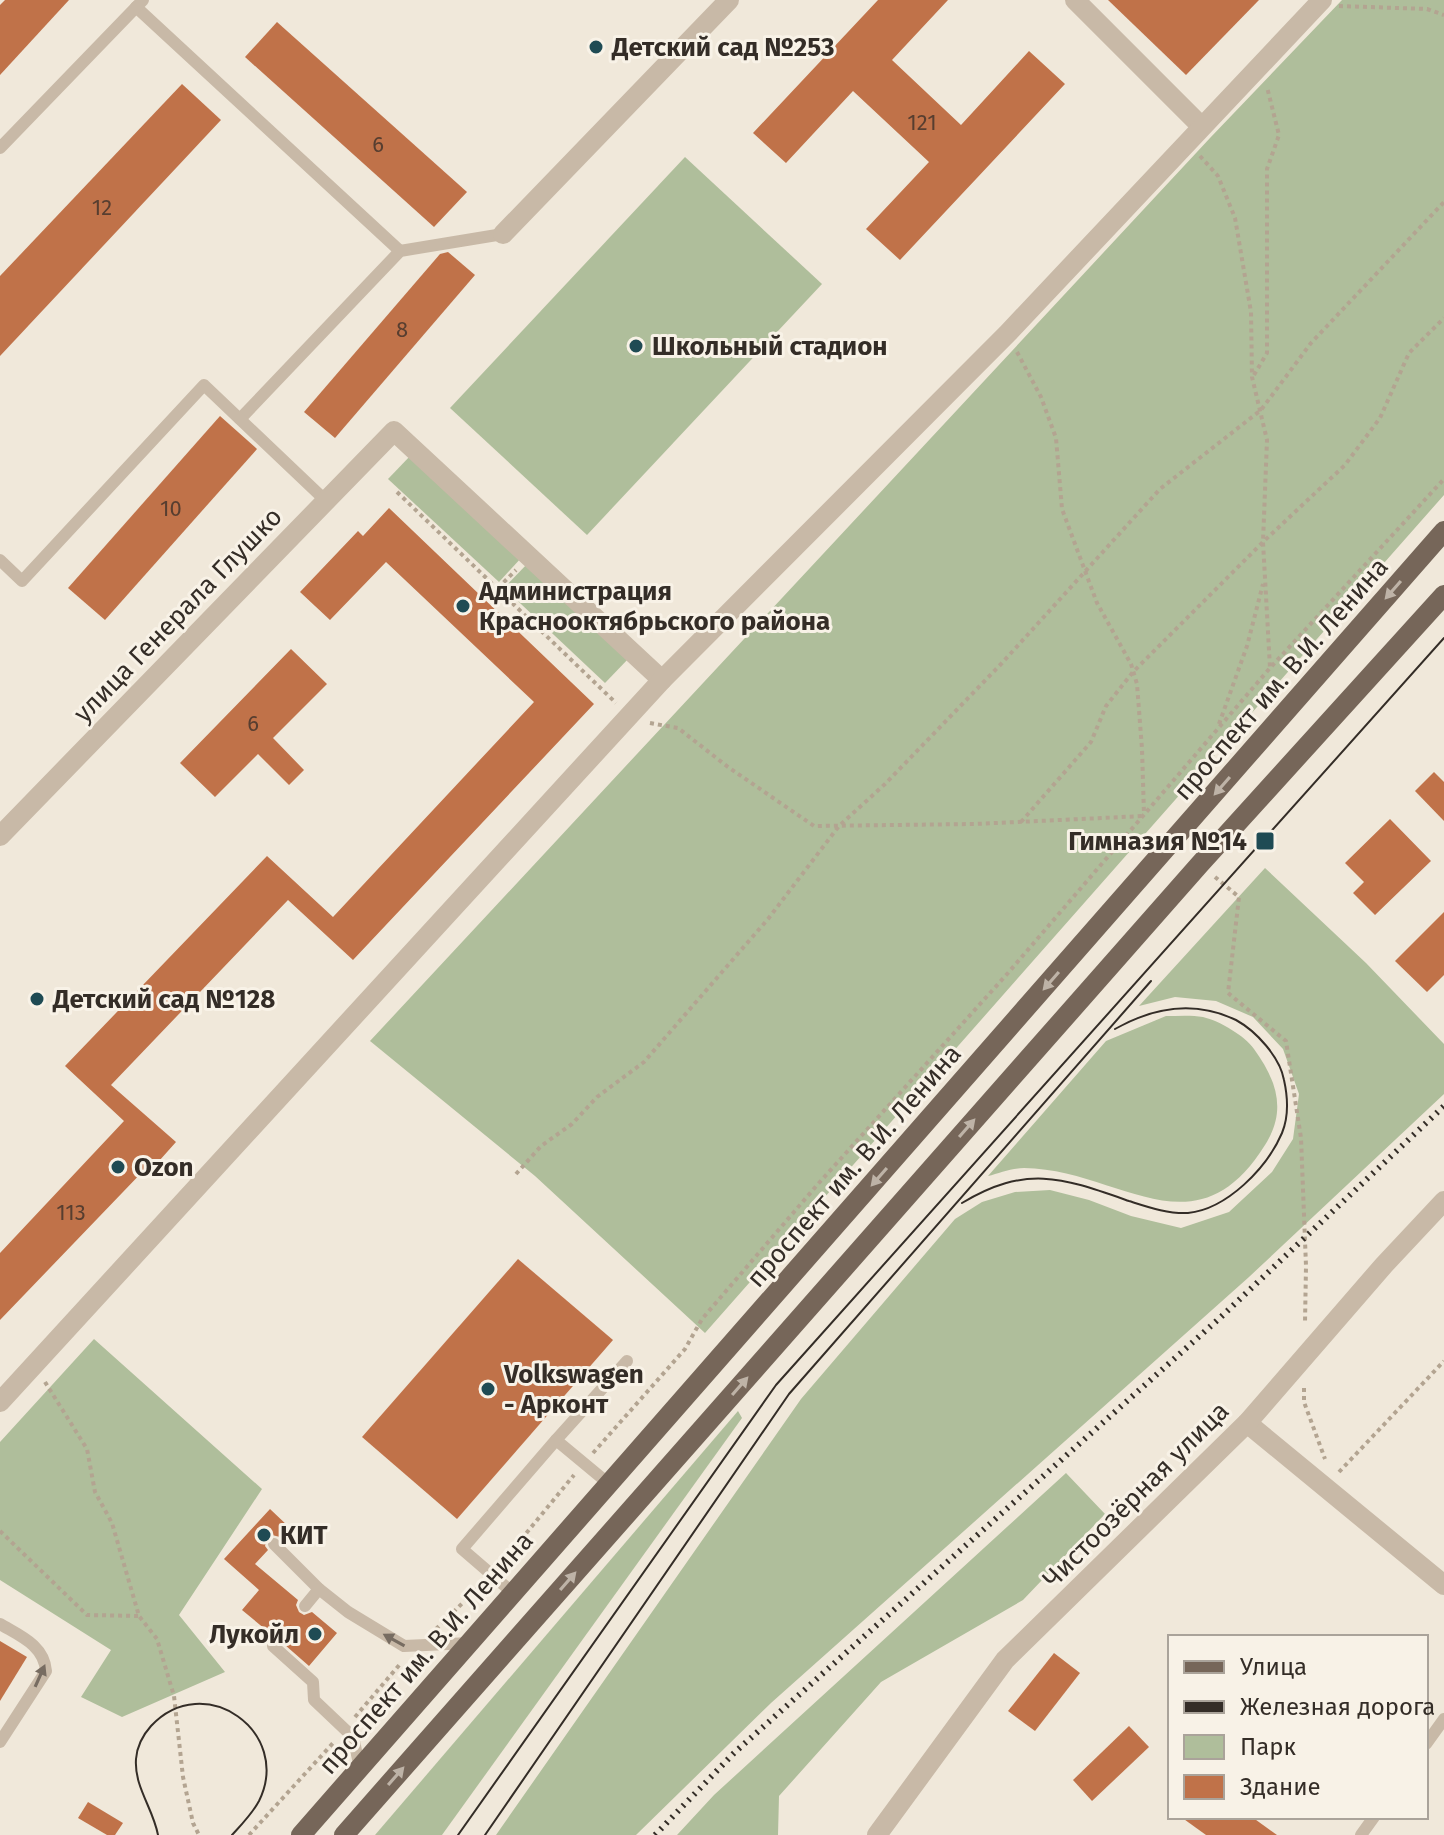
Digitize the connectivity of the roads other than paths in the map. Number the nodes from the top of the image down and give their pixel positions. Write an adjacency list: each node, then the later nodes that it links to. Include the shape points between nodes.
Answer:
1 (729, 0): 7 (street)
2 (1075, 0): 5 (street)
3 (1324, 3): 5 (street)
4 (140, 4): 6 (lane); 8 (lane)
5 (1201, 126): 14 (street, via 1007,334)
6 (0, 148)
7 (503, 234): 8 (lane)
8 (400, 251): 9 (lane)
9 (240, 419): 10 (lane); 12 (lane, via 204,385 22,581)
10 (325, 500): 14 (street, улица Генерала Глушко, via 394,431); 15 (street, улица Генерала Глушко)
11 (1444, 531): 21 (main road, проспект им. В.И. Ленина, one-way to 21)
12 (0, 560)
13 (1444, 595): 35 (main road, one-way to 13, via 1200,864)
14 (662, 680): 18 (street)
15 (0, 836)
16 (1444, 1201): 19 (street, Чистоозёрная улица)
17 (627, 1361): 20 (lane)
18 (0, 1402)
19 (1247, 1423): 23 (street); 36 (street, Чистоозёрная улица, via 1005,1660)
20 (556, 1440): 21 (lane); 25 (lane, via 462,1549)
21 (609, 1484): 25 (main road, проспект им. В.И. Ленина)
22 (274, 1544): 24 (lane)
23 (1444, 1585)
24 (319, 1589): 26 (lane); 29 (lane, one-way to 24, via 404,1646)
25 (513, 1593): 29 (main road, проспект им. В.И. Ленина)
26 (305, 1606)
27 (0, 1624): 32 (lane, one-way to 27, via 46,1671 37,1647)
28 (278, 1640): 33 (lane, via 273,1646 313,1682 314,1700 353,1737)
29 (470, 1643): 33 (main road, проспект им. В.И. Ленина)
30 (1444, 1719): 31 (lane)
31 (1428, 1741)
32 (0, 1742)
33 (360, 1768): 34 (main road, проспект им. В.И. Ленина)
34 (301, 1835)
35 (344, 1835)
36 (877, 1835)

